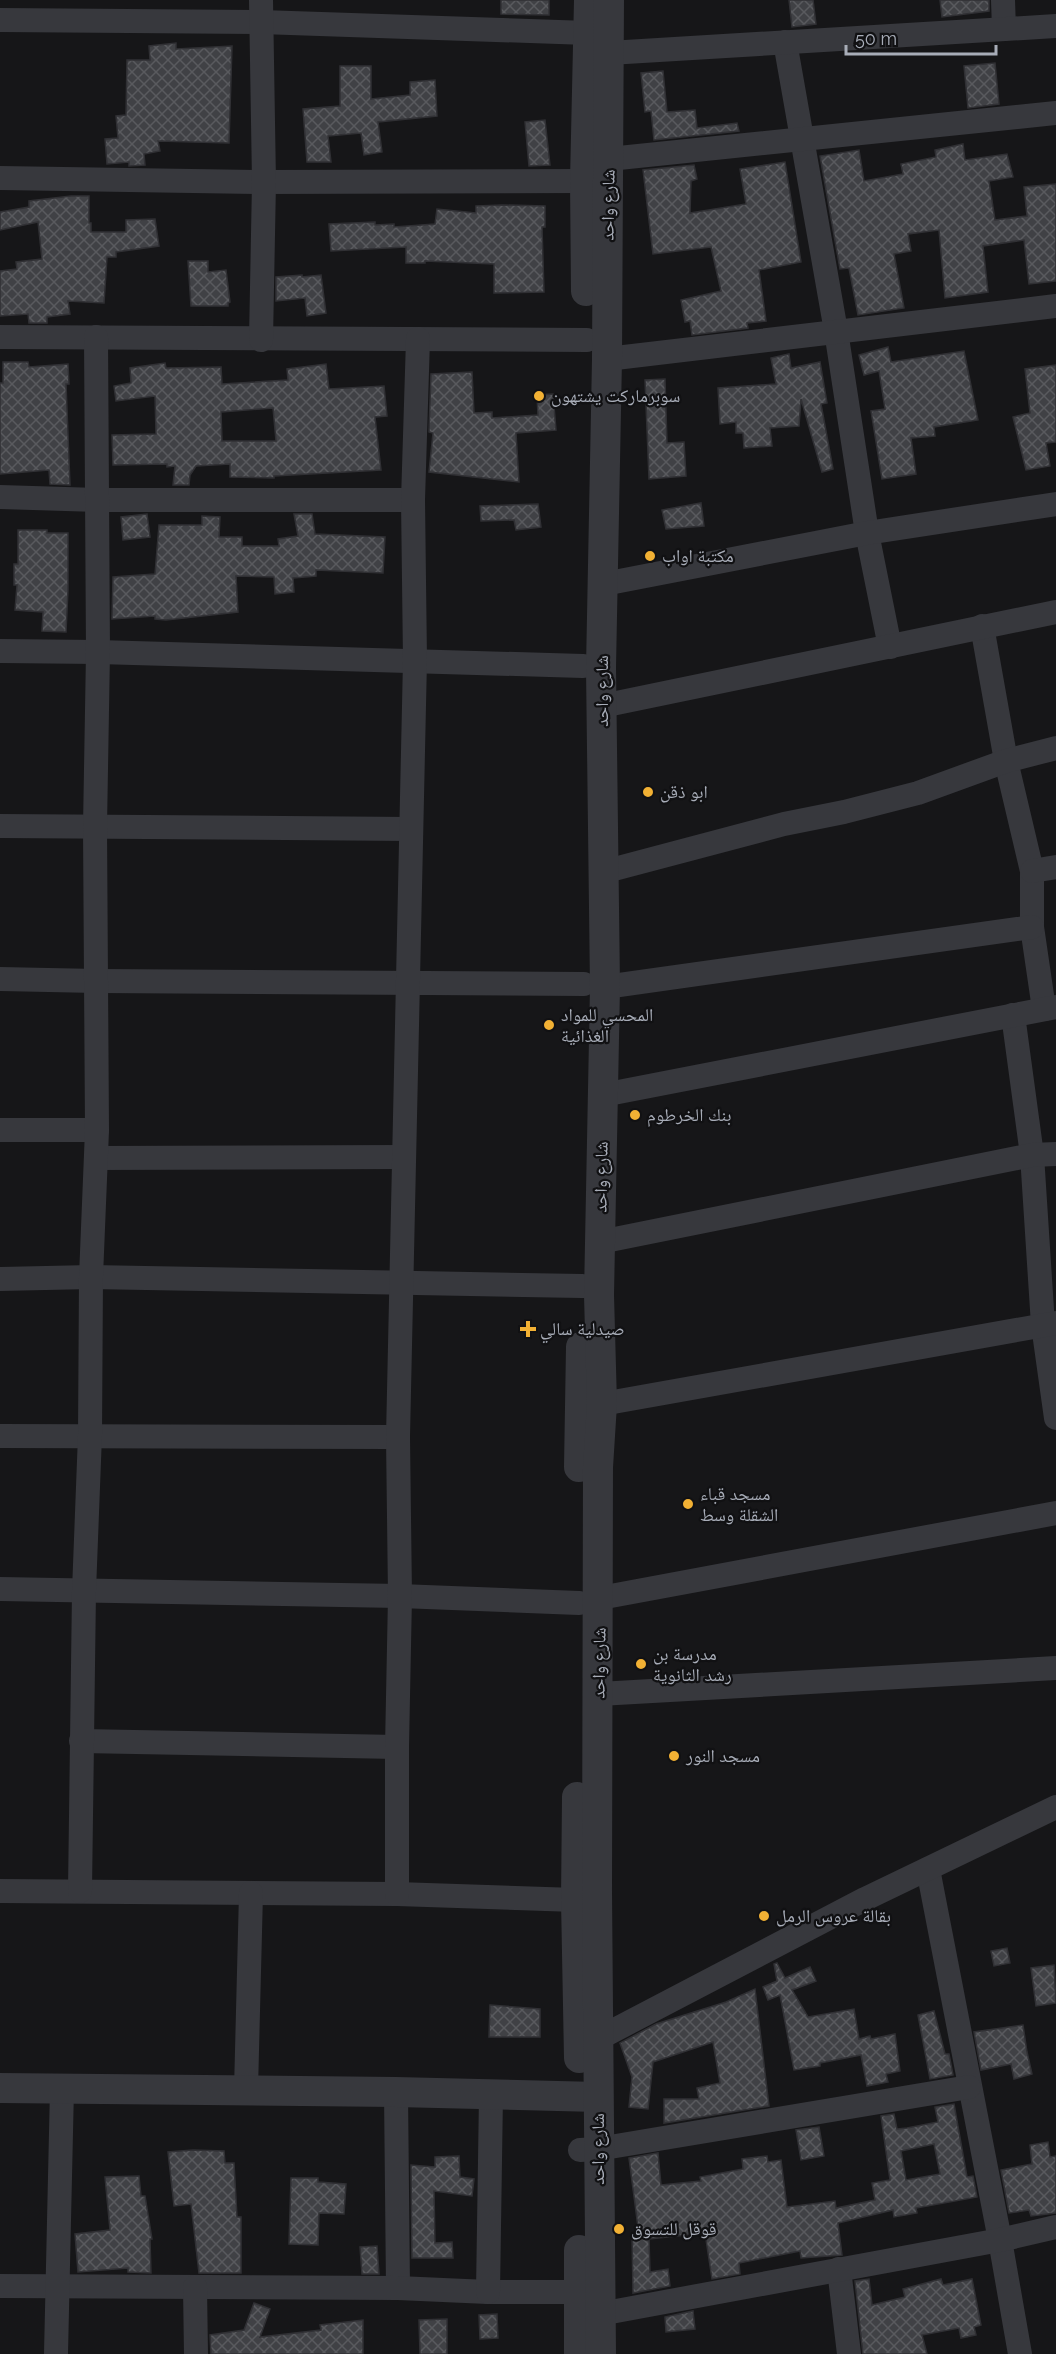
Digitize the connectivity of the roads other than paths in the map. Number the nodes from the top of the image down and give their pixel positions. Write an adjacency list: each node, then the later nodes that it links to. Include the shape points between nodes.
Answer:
1 (589, 0): 9 (street, شارع واحد)
2 (609, 0): 11 (street, شارع واحد)
3 (1003, 0): 8 (street)
4 (86, 10): 5 (street); 6 (street)
5 (261, 11): 9 (street); 17 (street)
6 (0, 20)
7 (1056, 26): 8 (street)
8 (1004, 29): 10 (street)
9 (588, 33): 12 (street, شارع واحد)
10 (785, 42): 11 (street); 14 (street)
11 (609, 53): 12 (street, شارع واحد)
12 (597, 94): 15 (street, شارع واحد); 18 (street, شارع واحد)
13 (1056, 113): 14 (street)
14 (802, 138): 15 (street); 20 (street)
15 (609, 159): 25 (street, شارع واحد)
16 (0, 178): 17 (street)
17 (264, 182): 18 (street); 23 (street)
18 (585, 182): 25 (street, شارع واحد)
19 (1056, 306): 20 (street)
20 (836, 331): 25 (street); 30 (street)
21 (0, 337): 22 (street)
22 (96, 338): 23 (street); 27 (street)
23 (261, 339): 24 (street)
24 (418, 339): 25 (street); 28 (street)
25 (597, 349): 31 (street, شارع واحد); 38 (street, شارع واحد)
26 (0, 497): 27 (street)
27 (98, 500): 28 (street); 36 (street)
28 (412, 500): 37 (street)
29 (1056, 504): 30 (street)
30 (867, 533): 31 (street); 34 (street)
31 (604, 584): 39 (street, شارع واحد)
32 (1056, 612): 33 (street)
33 (982, 626): 34 (street); 41 (street)
34 (890, 647): 39 (street)
35 (0, 651): 36 (street)
36 (98, 652): 37 (street); 44 (street)
37 (415, 660): 38 (street); 45 (street)
38 (583, 666): 42 (street, شارع واحد)
39 (602, 706): 42 (street, شارع واحد)
40 (1056, 748): 41 (street)
41 (1006, 761): 47 (street); 48 (street, via 918,793)
42 (592, 812): 48 (street, شارع واحد); 53 (street, شارع واحد)
43 (0, 826): 44 (street)
44 (95, 827): 45 (street); 51 (street)
45 (410, 829): 52 (street)
46 (1056, 867): 47 (street)
47 (1032, 871): 49 (street)
48 (603, 872): 53 (street, شارع واحد)
49 (1032, 927): 53 (street); 54 (street)
50 (0, 979): 51 (street)
51 (97, 981): 52 (street); 58 (street)
52 (408, 983): 53 (street); 60 (street)
53 (594, 985): 56 (street, شارع واحد); 66 (street, شارع واحد)
54 (1050, 1008): 55 (street)
55 (1014, 1015): 56 (street); 59 (street)
56 (603, 1095): 62 (street, شارع واحد)
57 (0, 1130): 58 (street)
58 (97, 1130): 61 (street)
59 (1044, 1154): 62 (street); 67 (street)
60 (403, 1157): 61 (street); 65 (street)
61 (96, 1158): 63 (street)
62 (600, 1242): 68 (street, شارع واحد)
63 (91, 1277): 64 (street); 65 (street); 70 (street)
64 (0, 1279)
65 (403, 1282): 66 (street); 72 (street)
66 (582, 1286): 73 (street, شارع واحد)
67 (1049, 1324): 68 (street); 69 (street)
68 (602, 1404): 73 (street, شارع واحد)
69 (1056, 1418)
70 (90, 1435): 71 (street); 72 (street); 76 (street)
71 (0, 1436)
72 (398, 1437): 77 (street)
73 (589, 1467): 78 (street, شارع واحد)
74 (1056, 1513): 78 (street)
75 (0, 1589): 76 (street)
76 (84, 1591): 77 (street); 81 (street)
77 (400, 1596): 78 (street); 82 (street)
78 (590, 1600): 80 (street, شارع واحد); 89 (street, شارع واحد)
79 (1056, 1668): 80 (street)
80 (598, 1694): 90 (street, شارع واحد, via 597,1892)
81 (81, 1741): 82 (street); 86 (street)
82 (397, 1747): 88 (street)
83 (1056, 1807): 84 (street)
84 (928, 1869): 90 (street); 91 (street)
85 (0, 1891): 86 (street)
86 (80, 1891): 87 (street)
87 (250, 1893): 88 (street); 94 (street)
88 (396, 1894): 89 (street)
89 (576, 1900): 90 (street, شارع واحد)
90 (589, 2043): 97 (street, شارع واحد)
91 (969, 2087): 98 (street); 100 (street)
92 (0, 2088): 93 (street)
93 (62, 2088): 94 (street); 103 (street)
94 (246, 2090): 95 (street)
95 (396, 2092): 96 (street); 105 (street)
96 (491, 2095): 97 (street); 106 (street)
97 (588, 2097): 98 (street, شارع واحد)
98 (589, 2149): 107 (street, شارع واحد); 108 (street, شارع واحد)
99 (1056, 2227): 100 (street)
100 (1000, 2240): 101 (street); 114 (street)
101 (839, 2269): 108 (street); 113 (street)
102 (0, 2286): 103 (street)
103 (58, 2287): 104 (street); 109 (street)
104 (195, 2287): 105 (street); 110 (street)
105 (398, 2288): 106 (street)
106 (488, 2292): 107 (street)
107 (578, 2292): 111 (street, شارع واحد)
108 (600, 2314): 112 (street, شارع واحد)
109 (56, 2354)
110 (196, 2354)
111 (579, 2354)
112 (601, 2354)
113 (849, 2354)
114 (1020, 2354)

